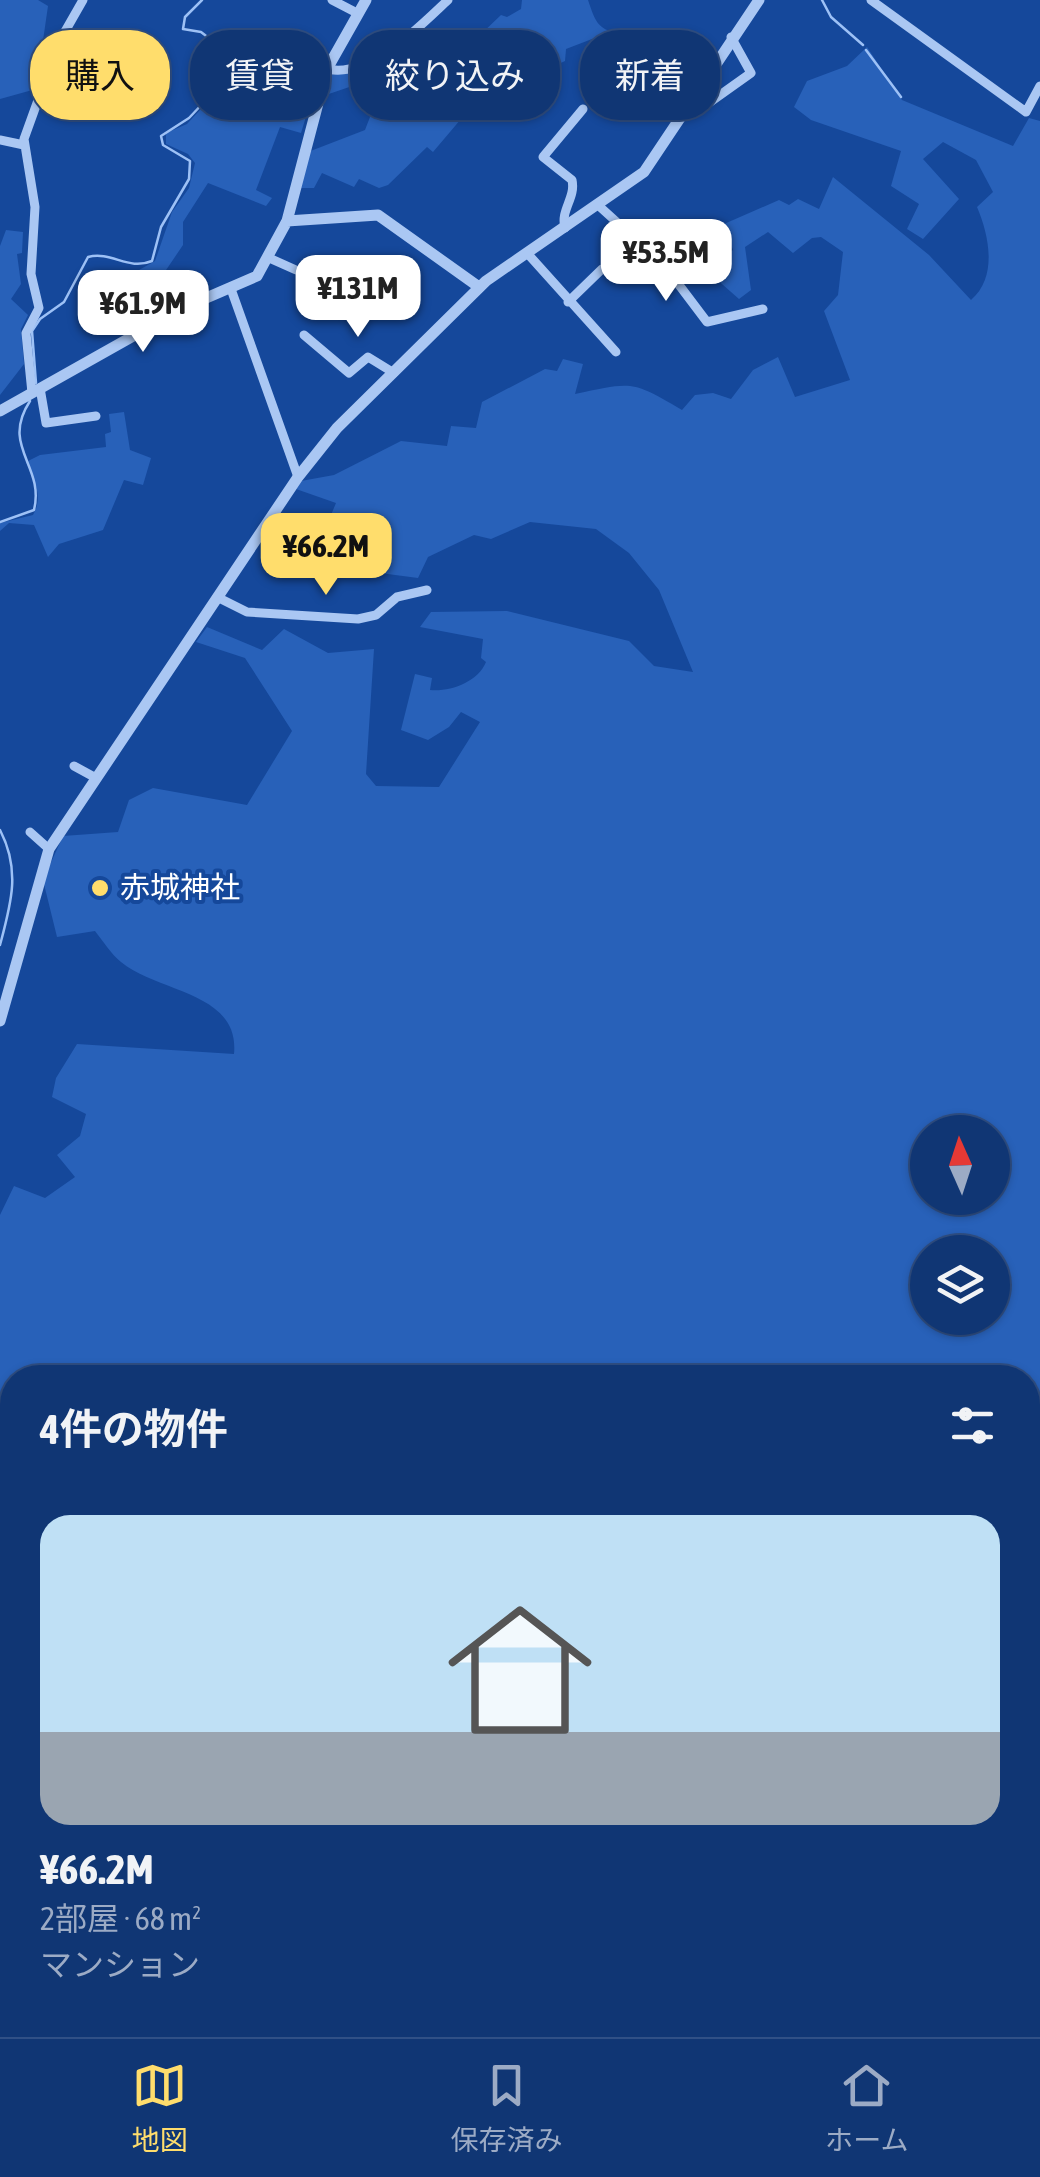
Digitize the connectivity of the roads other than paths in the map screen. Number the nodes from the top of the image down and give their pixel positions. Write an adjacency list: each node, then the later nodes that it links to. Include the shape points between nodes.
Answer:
1 (83, 0): 18 (street, via 59,42)
2 (332, 0): 7 (street)
3 (366, 0): 7 (street)
4 (448, 0): 11 (street, via 387,53)
5 (759, 0): 8 (street)
6 (872, 0): 12 (street, via 1026,112)
7 (357, 13): 10 (street)
8 (731, 37): 9 (street); 13 (street, via 751,72)
9 (720, 55)
10 (330, 63)
11 (330, 69)
12 (1040, 86)
13 (720, 95)
14 (580, 113): 21 (street, via 543,156 572,180)
15 (313, 120): 20 (street)
16 (680, 120): 19 (street, via 650,166)
17 (0, 140): 18 (street)
18 (24, 145): 33 (street, via 35,207 30,262 39,308 26,333)
19 (599, 206): 21 (street); 29 (street, via 664,265 706,322)
20 (287, 220): 23 (street); 26 (street, via 378,214)
21 (566, 228): 22 (street)
22 (526, 253): 26 (street); 28 (street)
23 (269, 258): 25 (street); 27 (street, via 257,276)
24 (602, 269): 28 (street)
25 (296, 270)
26 (479, 287): 32 (street)
27 (231, 289): 33 (street); 36 (street)
28 (568, 302): 31 (street)
29 (763, 310)
30 (304, 335): 32 (street, via 349,373 368,357)
31 (616, 352)
32 (394, 374): 36 (street, via 329,436)
33 (36, 390): 34 (street); 35 (street, via 49,424)
34 (0, 411)
35 (96, 416)
36 (298, 477): 38 (street)
37 (428, 590): 38 (street, via 397,597 376,616 358,619 247,612)
38 (218, 598): 40 (street)
39 (74, 766): 40 (street)
40 (96, 778): 42 (street)
41 (30, 832): 42 (street)
42 (49, 849): 43 (street)
43 (0, 1021)

